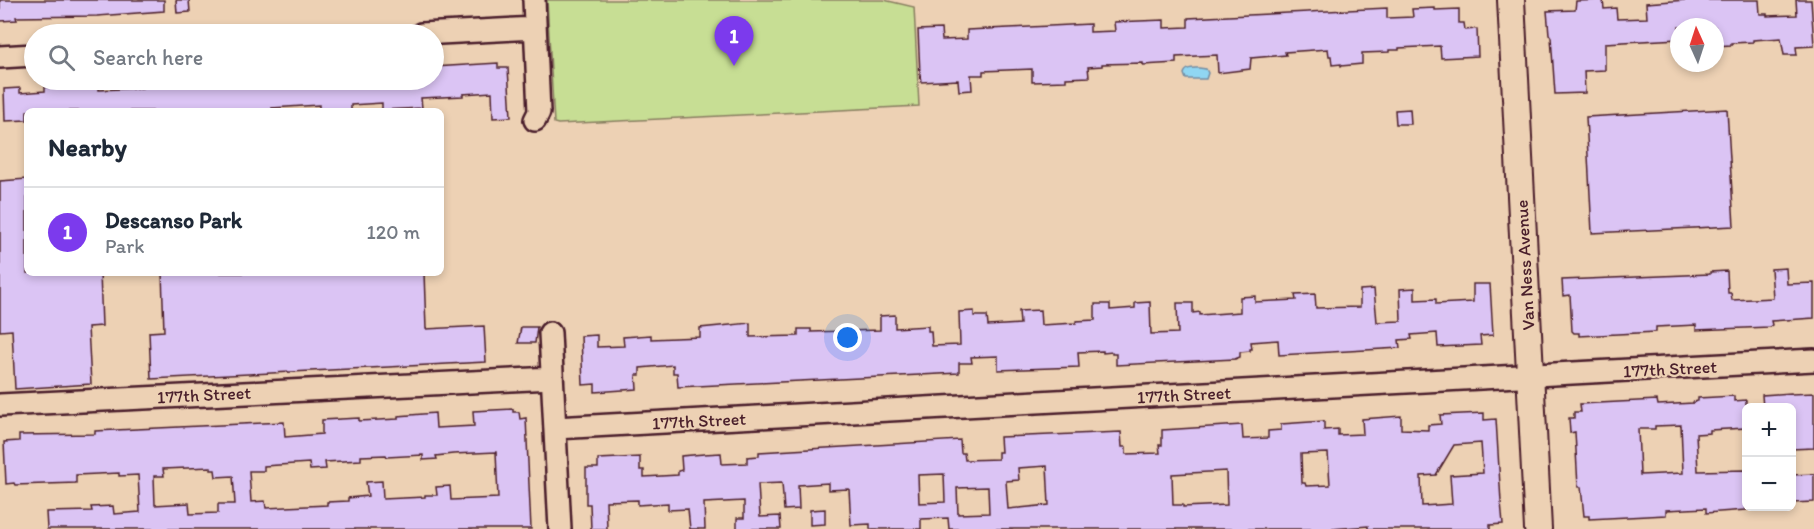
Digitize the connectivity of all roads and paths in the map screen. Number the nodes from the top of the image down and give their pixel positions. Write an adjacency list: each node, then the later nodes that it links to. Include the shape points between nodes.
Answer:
1 (534, 0): 3 (street)
2 (1511, 0): 10 (main road, Van Ness Avenue)
3 (535, 28): 4 (street); 7 (street, via 539,112)
4 (444, 33)
5 (24, 56): 6 (street)
6 (0, 57)
7 (535, 120)
8 (550, 333): 11 (street)
9 (1814, 360): 10 (street, 177th Street)
10 (1531, 377): 13 (street, 177th Street); 15 (main road, Van Ness Avenue)
11 (552, 378): 12 (street, 177th Street); 13 (street)
12 (0, 405)
13 (555, 428): 14 (street)
14 (560, 529)
15 (1539, 529)

